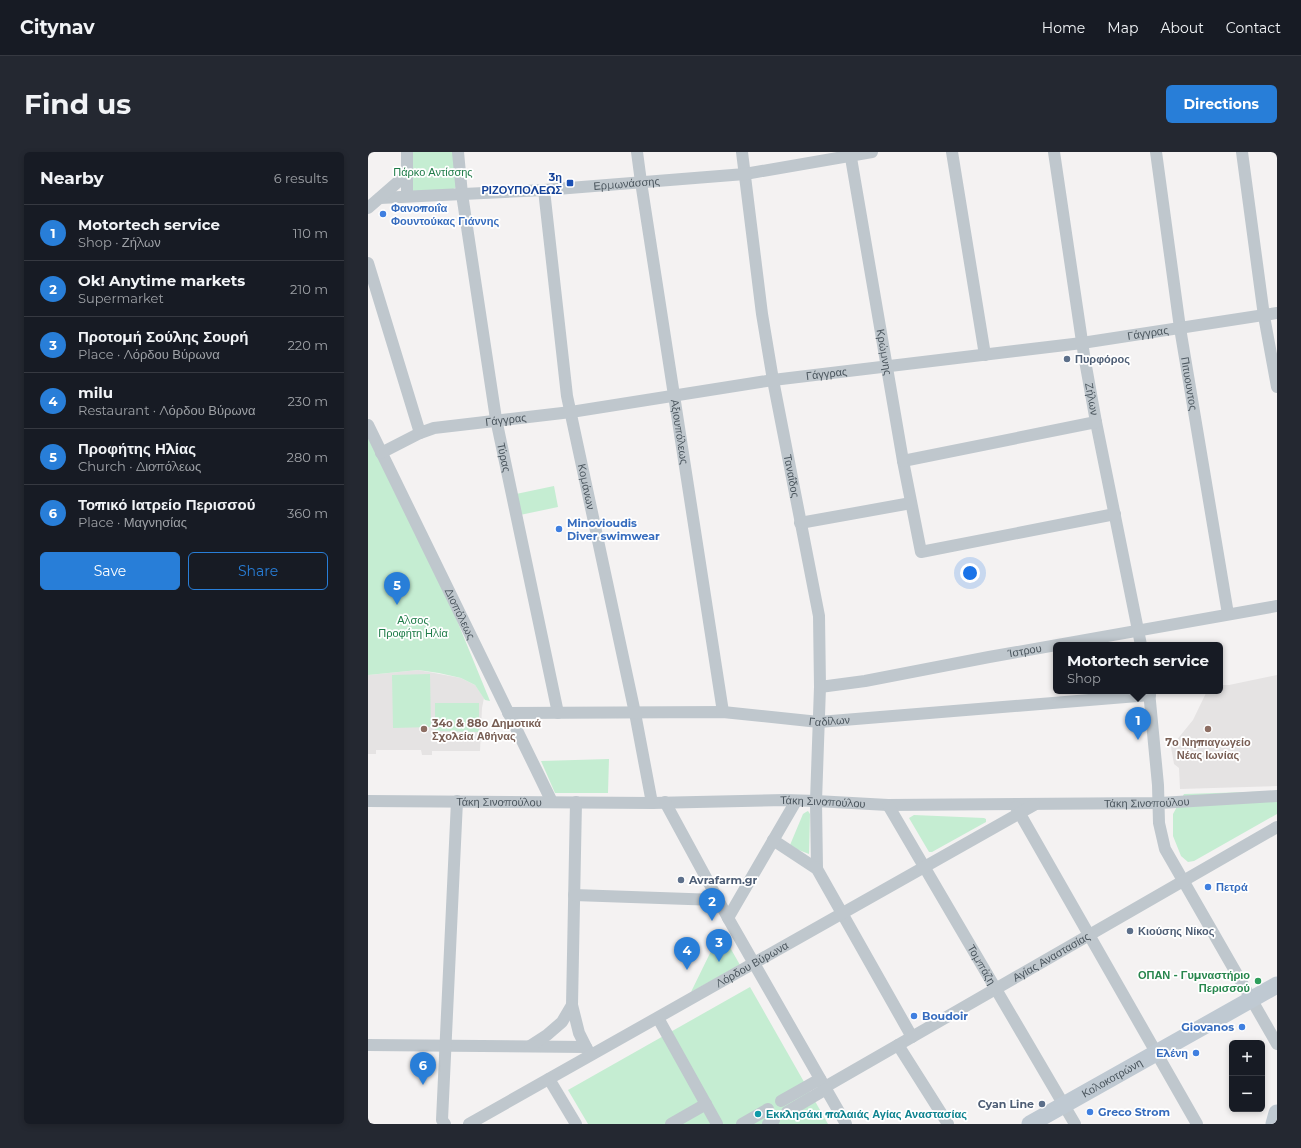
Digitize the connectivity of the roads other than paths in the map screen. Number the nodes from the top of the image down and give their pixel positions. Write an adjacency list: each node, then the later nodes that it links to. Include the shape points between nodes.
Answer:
1 (407, 152): 11 (street)
2 (458, 152): 15 (street, Τύρας)
3 (637, 152): 13 (street, Αξιουπόλεως)
4 (742, 152): 12 (street, Ταναΐδος)
5 (872, 152): 10 (street, Ερμωνάσσης)
6 (952, 152): 24 (street)
7 (1054, 152): 23 (street, Ζήλων)
8 (1156, 152): 22 (street, Πιτυουντος)
9 (1242, 152): 21 (street)
10 (850, 154): 12 (street, Ερμωνάσσης); 25 (street, Κρώμνης)
11 (407, 174): 16 (street); 17 (street)
12 (745, 174): 13 (street, Ερμωνάσσης); 26 (street, Ταναΐδος, via 762,314)
13 (641, 182): 14 (street, Ερμωνάσσης); 28 (street, Αξιουπόλεως)
14 (544, 190): 15 (street, Ερμωνάσσης); 29 (street, Κομάνων, via 560,343)
15 (462, 194): 16 (street, Ερμωνάσσης); 30 (street, Τύρας)
16 (407, 196): 17 (street, Ερμωνάσσης)
17 (380, 198): 18 (street)
18 (368, 208)
19 (368, 263): 33 (street)
20 (1277, 313): 21 (street, Γάγγρας)
21 (1264, 316): 22 (street, Γάγγρας); 27 (street)
22 (1180, 328): 23 (street, Γάγγρας); 40 (street, Πιτυουντος)
23 (1082, 343): 24 (street, Γάγγρας); 31 (street, Ζήλων)
24 (985, 355): 25 (street, Γάγγρας)
25 (887, 367): 26 (street, Γάγγρας); 35 (street, Κρώμνης)
26 (773, 380): 28 (street, Γάγγρας); 38 (street, Ταναΐδος)
27 (1277, 387)
28 (675, 396): 29 (street, Γάγγρας); 48 (street, Αξιουπόλεως)
29 (571, 412): 30 (street, Γάγγρας); 51 (street, Κομάνων)
30 (496, 419): 33 (street, Γάγγρας); 50 (street, Τύρας)
31 (1096, 422): 35 (street); 37 (street, Ζήλων)
32 (368, 425): 34 (street, Διοπόλεως)
33 (420, 432): 34 (street, Γάγγρας)
34 (382, 453): 49 (street, Διοπόλεως)
35 (903, 461): 36 (street, Κρώμνης)
36 (911, 503): 37 (street, Κρώμνης, via 921,552); 38 (street)
37 (1115, 514): 41 (street, Ζήλων)
38 (800, 522): 45 (street, Ταναΐδος, via 819,616)
39 (1277, 606): 40 (street, Ίστρου)
40 (1228, 614): 41 (street, Ίστρου)
41 (1138, 630): 42 (street, Ίστρου); 43 (street, Ζήλων)
42 (1072, 642)
43 (1140, 642)
44 (1053, 645): 45 (street, Ίστρου)
45 (820, 687): 52 (street, Ταναΐδος)
46 (1138, 694): 52 (street, Γαδίλων)
47 (1149, 694): 62 (street)
48 (723, 712): 51 (street, Γαδίλων); 52 (street, Γαδίλων)
49 (508, 713): 50 (street, Γαδίλων); 58 (street, Διοπόλεως)
50 (558, 713): 51 (street, Γαδίλων)
51 (635, 713): 61 (street, Κομάνων)
52 (819, 722): 57 (street, Ταναΐδος)
53 (1277, 796): 62 (street, Τάκη Σινοπούλου)
54 (368, 801): 55 (street, Τάκη Σινοπούλου)
55 (456, 801): 58 (street, Τάκη Σινοπούλου); 85 (street)
56 (796, 801): 57 (street, Τάκη Σινοπούλου); 60 (street, Τάκη Σινοπούλου); 66 (street)
57 (816, 801): 63 (street, Τάκη Σινοπούλου); 68 (street, Ταναΐδος)
58 (552, 802): 59 (street, Τάκη Σινοπούλου)
59 (576, 802): 61 (street, Τάκη Σινοπούλου); 70 (street)
60 (664, 802): 61 (street, Τάκη Σινοπούλου); 71 (street)
61 (652, 803)
62 (1160, 803): 64 (street, Τάκη Σινοπούλου, via 1035,804); 69 (street, via 1159,823 1165,849)
63 (888, 805): 64 (street, Τάκη Σινοπούλου); 67 (street, Τομπάζη)
64 (1017, 809): 67 (street, Λόρδου Βύρωνα); 74 (street)
65 (1276, 830): 69 (street, Αγίας Αναστασίας)
66 (773, 840): 68 (street); 73 (street)
67 (925, 867): 72 (street, Λόρδου Βύρωνα); 77 (street, Τομπάζη)
68 (817, 869): 72 (street)
69 (1183, 881): 74 (street, Αγίας Αναστασίας); 78 (street)
70 (574, 895): 71 (street); 79 (street)
71 (717, 900): 73 (street)
72 (842, 913): 75 (street, Λόρδου Βύρωνα); 81 (street)
73 (728, 918): 75 (street)
74 (1089, 935): 77 (street, Αγίας Αναστασίας); 88 (street)
75 (754, 963): 80 (street, Λόρδου Βύρωνα); 90 (street)
76 (1277, 985): 78 (street, Κολοκοτρώνη)
77 (996, 989): 81 (street, Αγίας Αναστασίας); 92 (street, Τομπάζη)
78 (1251, 999): 82 (street); 88 (street, Κολοκοτρώνη)
79 (572, 1005): 86 (street, via 562,1022); 87 (street, via 579,1032)
80 (658, 1018): 87 (street, Λόρδου Βύρωνα); 91 (street)
81 (912, 1037): 84 (street, Αγίας Αναστασίας)
82 (1277, 1044)
83 (368, 1045): 85 (street)
84 (898, 1045): 90 (street, Αγίας Αναστασίας); 103 (street)
85 (446, 1046): 86 (street); 96 (street, via 442,1120)
86 (530, 1046): 87 (street)
87 (588, 1051): 89 (street, Λόρδου Βύρωνα)
88 (1156, 1053): 92 (street, Κολοκοτρώνη); 106 (street)
89 (549, 1079): 97 (street, Λόρδου Βύρωνα); 98 (street)
90 (824, 1085): 93 (street, Αγίας Αναστασίας); 102 (street)
91 (706, 1104): 99 (street); 100 (street)
92 (1064, 1105): 104 (street, Κολοκοτρώνη); 105 (street, Τομπάζη)
93 (784, 1107)
94 (768, 1109): 101 (street)
95 (1277, 1112): 107 (street)
96 (445, 1124)
97 (469, 1124)
98 (576, 1124)
99 (671, 1124)
100 (717, 1124)
101 (742, 1124)
102 (846, 1124)
103 (948, 1124)
104 (1030, 1124)
105 (1075, 1124)
106 (1197, 1124)
107 (1274, 1124)

